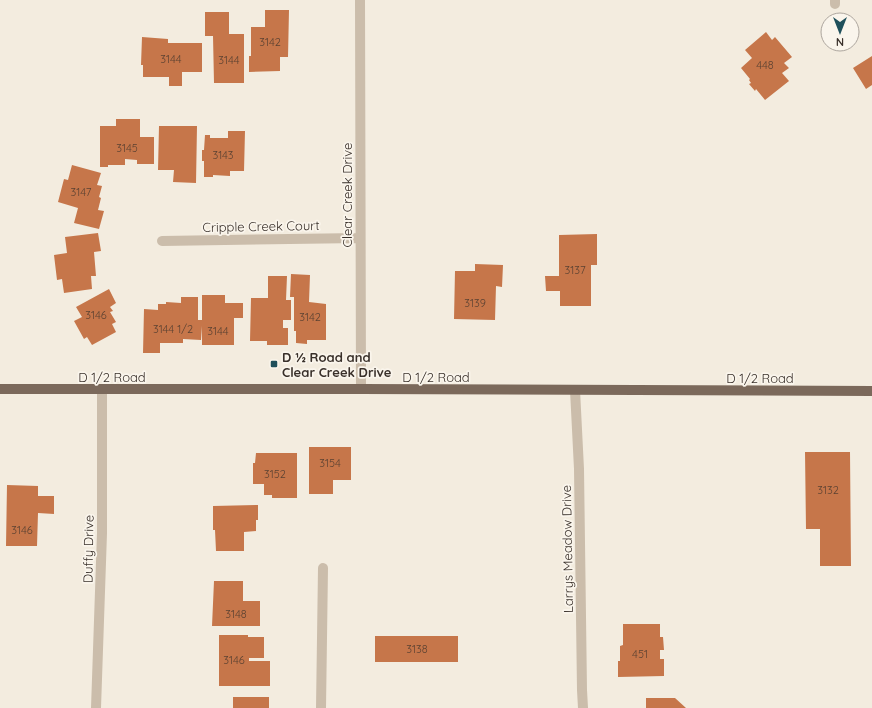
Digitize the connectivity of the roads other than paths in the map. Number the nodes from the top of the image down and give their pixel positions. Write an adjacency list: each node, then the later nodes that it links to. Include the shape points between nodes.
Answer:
1 (360, 0): 2 (street, Clear Creek Drive)
2 (360, 238): 3 (street, Cripple Creek Court); 5 (street, Clear Creek Drive)
3 (162, 241)
4 (0, 389): 6 (main road, D 1/2 Road)
5 (361, 389): 6 (main road, D 1/2 Road); 7 (main road, D 1/2 Road)
6 (102, 390): 10 (street, Duffy Drive, via 102,533)
7 (575, 390): 8 (main road, D 1/2 Road); 12 (street, Larrys Meadow Drive, via 580,469)
8 (872, 391)
9 (323, 568): 11 (street)
10 (96, 708)
11 (321, 708)
12 (583, 708)

